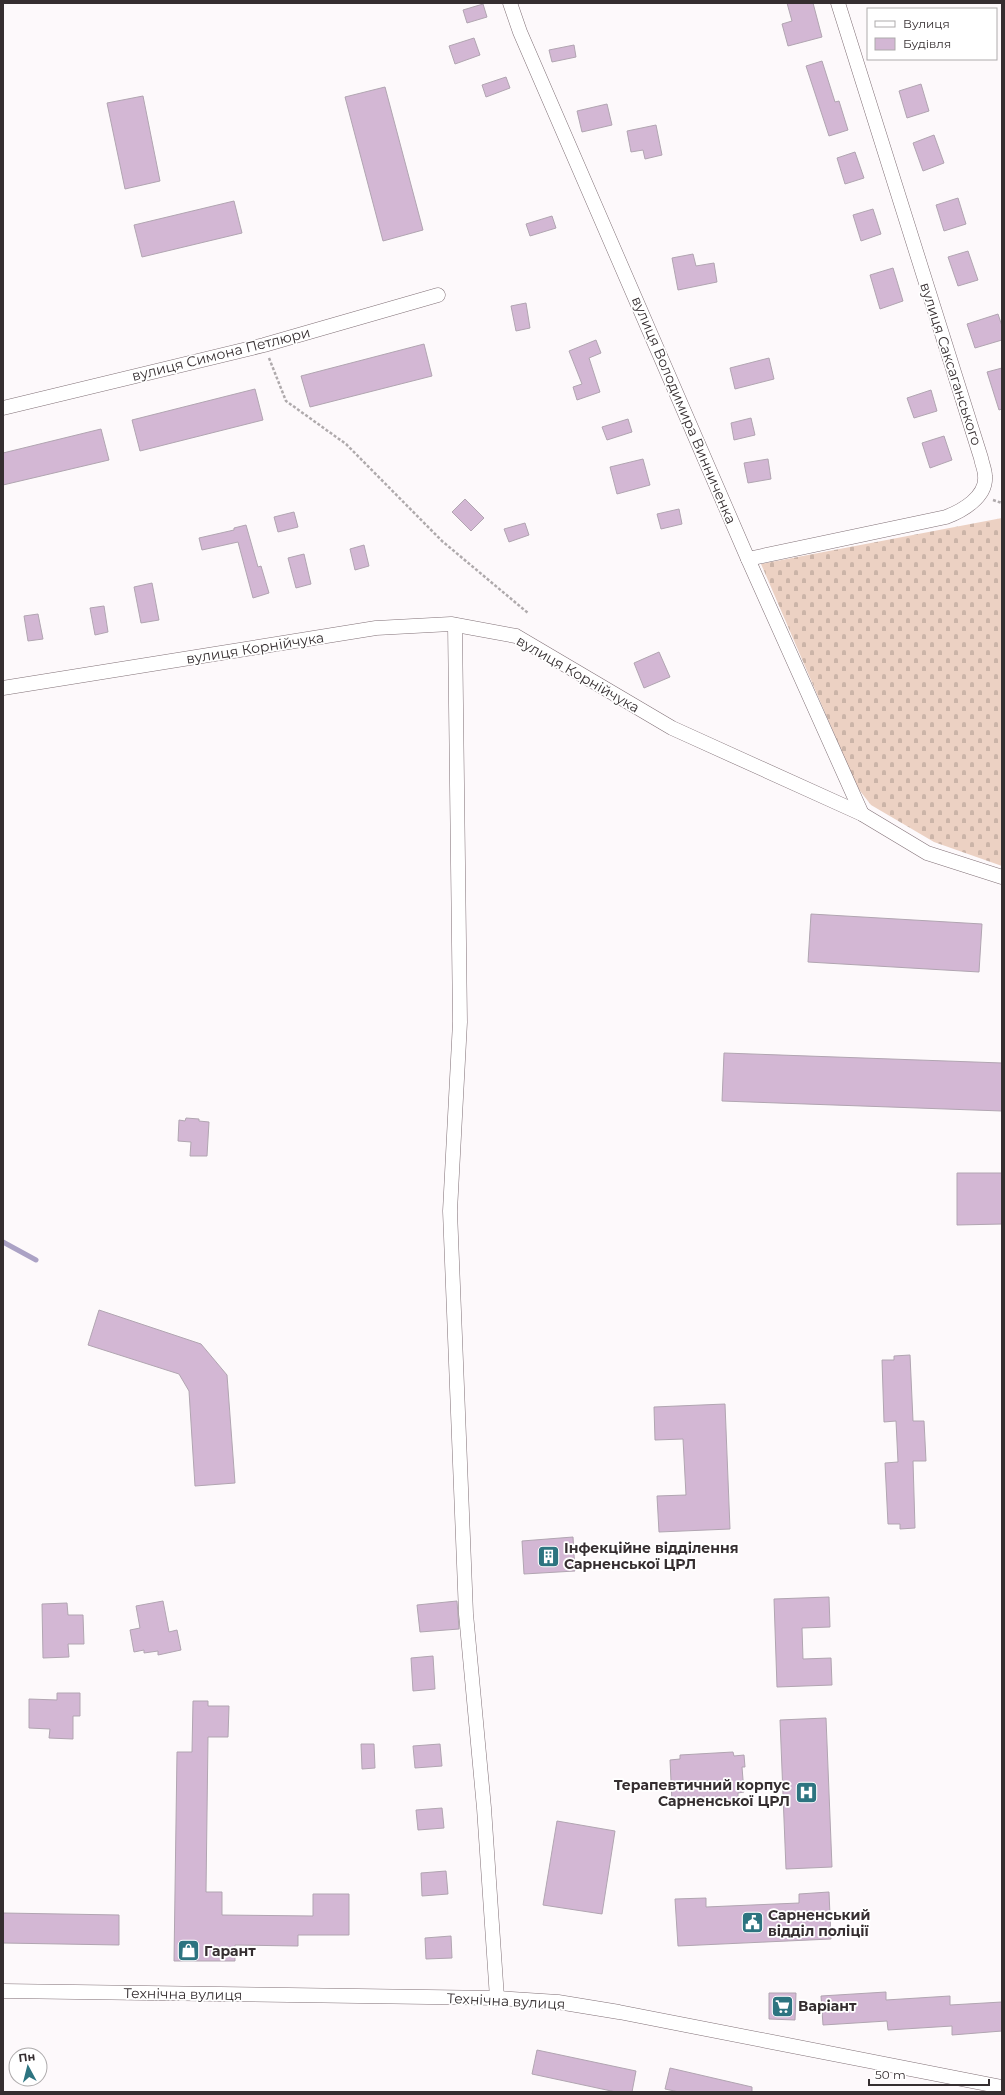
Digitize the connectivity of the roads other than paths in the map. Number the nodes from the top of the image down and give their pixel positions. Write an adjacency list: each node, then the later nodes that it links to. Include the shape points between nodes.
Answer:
1 (510, 3): 5 (street, вулиця Володимира Винниченка, via 520,32)
2 (838, 3): 5 (street, вулиця Саксаганського, via 985,477 983,486 973,502 961,511 946,517)
3 (438, 295): 4 (street, вулиця Симона Петлюри, via 264,345)
4 (3, 408)
5 (748, 559): 8 (street, вулиця Володимира Винниченка)
6 (455, 625): 7 (street, вулиця Корнійчука, via 376,628); 8 (street, вулиця Корнійчука, via 516,636 672,728); 11 (street, via 460,1022 450,1211 466,1614 484,1808)
7 (3, 688)
8 (862, 814): 9 (street, вулиця Корнійчука, via 927,853)
9 (1002, 877)
10 (3, 1991): 11 (street, Технічна вулиця)
11 (497, 1998): 12 (street, Технічна вулиця, via 558,2002 619,2012)
12 (1002, 2087)

